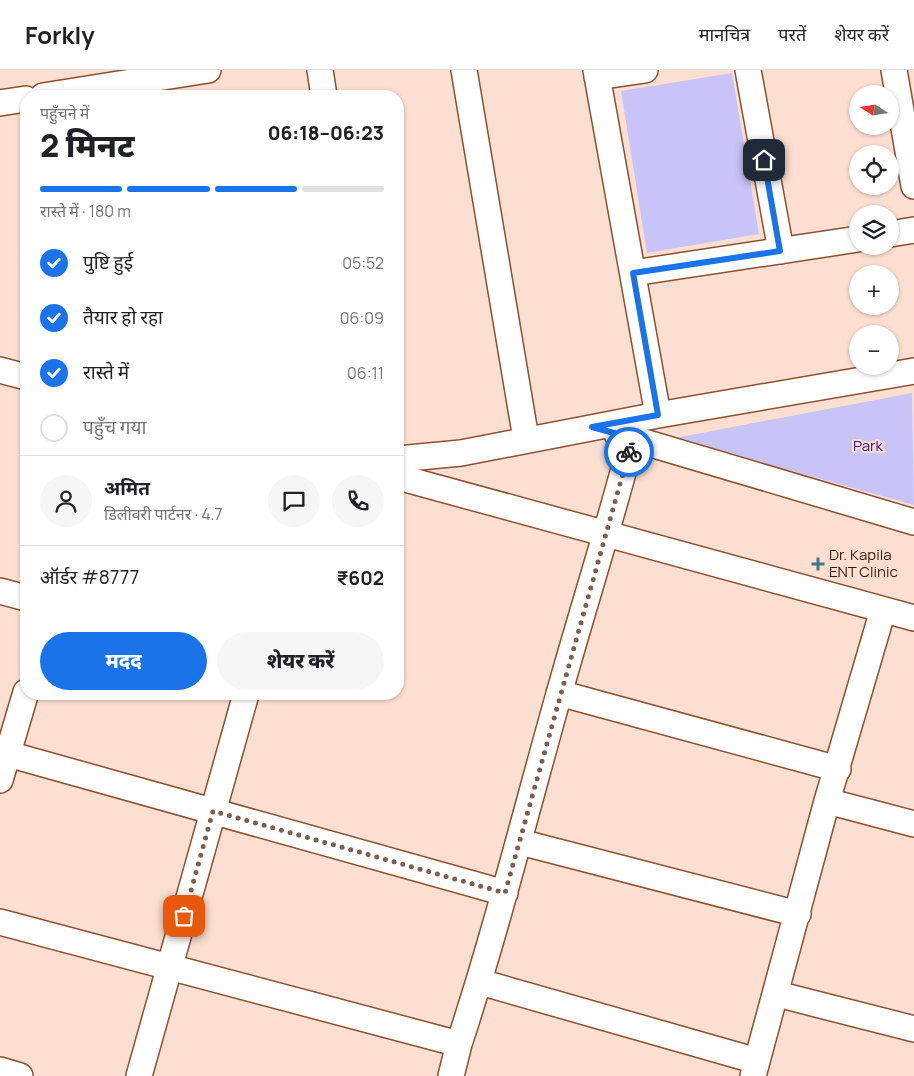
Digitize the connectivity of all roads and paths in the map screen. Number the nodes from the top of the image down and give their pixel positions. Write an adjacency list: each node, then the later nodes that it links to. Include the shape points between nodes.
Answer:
1 (208, 70): 8 (street)
2 (320, 70): 10 (street)
3 (464, 70): 25 (street)
4 (645, 70): 7 (street)
5 (748, 70): 17 (street)
6 (894, 70): 13 (street)
7 (597, 73): 18 (street)
8 (141, 75): 9 (street)
9 (71, 90)
10 (323, 90)
11 (20, 100): 12 (street)
12 (0, 103)
13 (914, 186)
14 (914, 230): 15 (street)
15 (899, 232)
16 (849, 240): 17 (street)
17 (780, 251): 18 (street)
18 (633, 273): 22 (street)
19 (0, 370): 21 (street)
20 (914, 371): 22 (street)
21 (20, 375)
22 (658, 415): 23 (street)
23 (592, 427): 24 (street); 25 (street)
24 (632, 438): 28 (street); 29 (street)
25 (526, 439): 26 (street, via 461,453)
26 (404, 458)
27 (404, 480): 29 (street)
28 (914, 522)
29 (606, 536): 32 (street); 34 (street)
30 (0, 591): 31 (street)
31 (20, 596)
32 (883, 610): 33 (street); 38 (street)
33 (914, 618)
34 (559, 693): 38 (street); 43 (street)
35 (24, 700): 37 (street)
36 (244, 700): 41 (street)
37 (8, 754): 39 (street); 41 (street)
38 (838, 769): 40 (street)
39 (0, 780)
40 (827, 801): 42 (street); 45 (street)
41 (213, 811): 44 (street); 47 (street)
42 (914, 824)
43 (520, 842): 44 (street); 45 (street)
44 (505, 893): 48 (street)
45 (798, 914): 49 (street)
46 (0, 922): 47 (street)
47 (169, 968): 51 (street); 55 (street)
48 (480, 982): 51 (street); 52 (street)
49 (777, 994): 50 (street); 52 (street)
50 (914, 1029)
51 (459, 1044): 56 (street)
52 (755, 1069)
53 (0, 1070): 54 (street)
54 (20, 1076)
55 (139, 1076)
56 (451, 1076)

